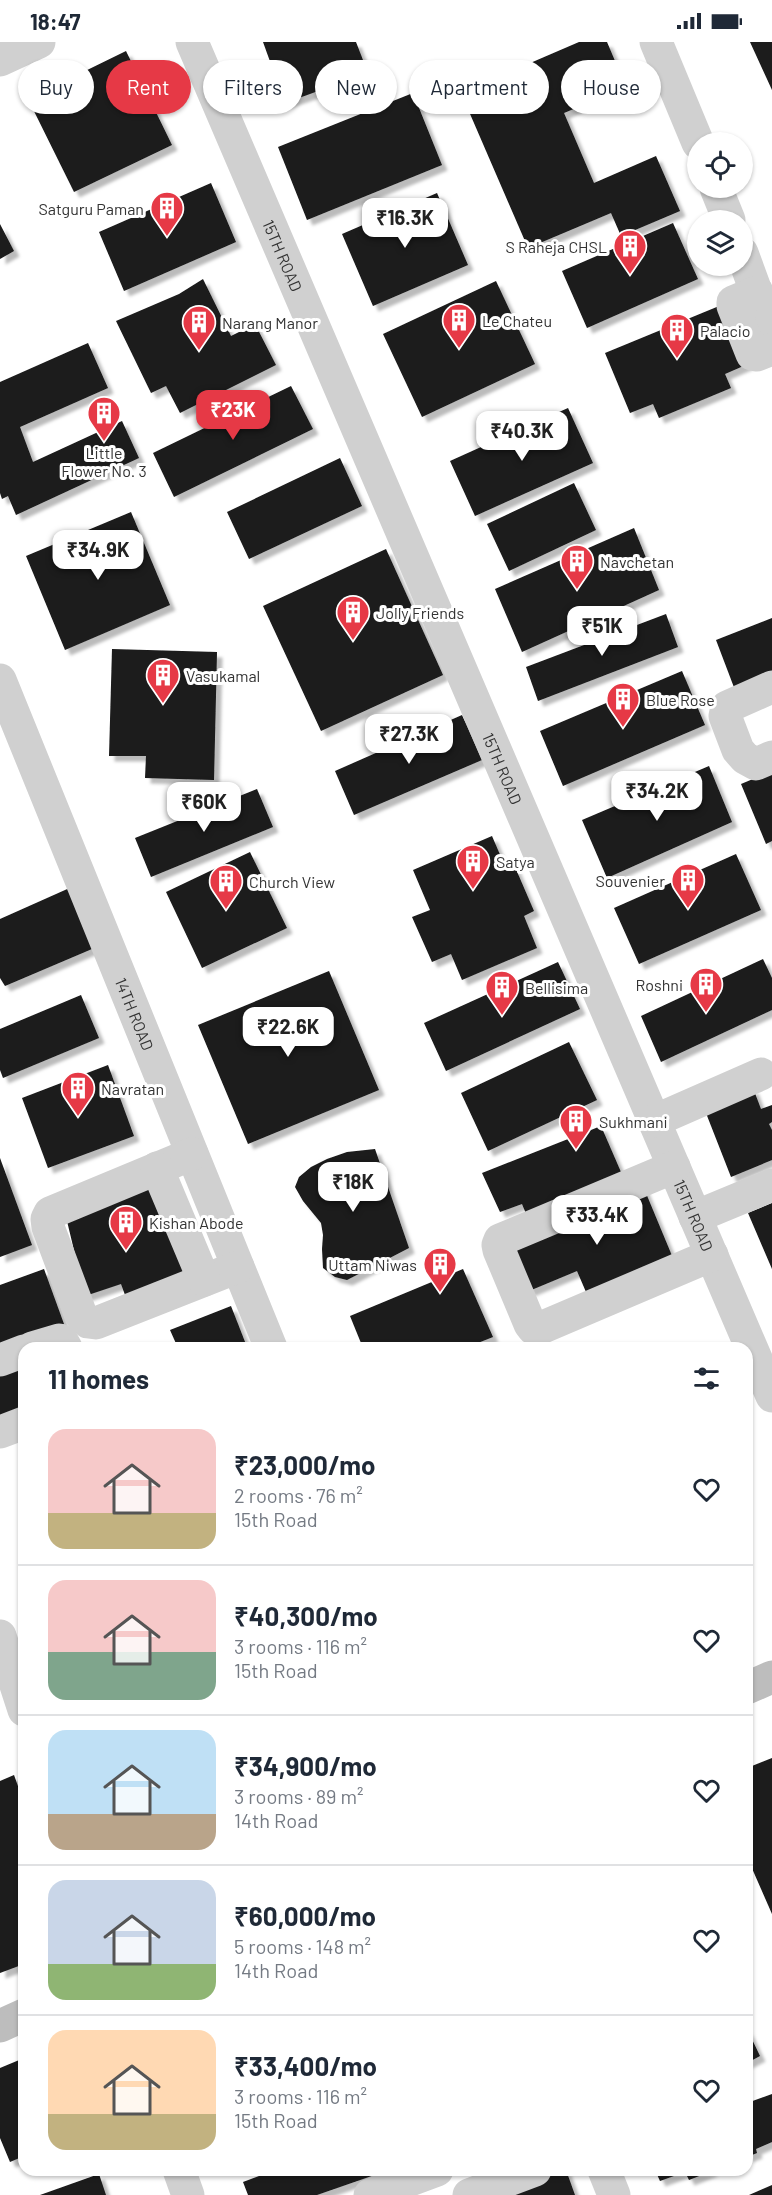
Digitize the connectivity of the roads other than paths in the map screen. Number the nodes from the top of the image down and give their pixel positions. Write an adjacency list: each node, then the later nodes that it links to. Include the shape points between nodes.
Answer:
1 (39, 42): 4 (street)
2 (192, 42): 13 (street, 15TH ROAD)
3 (656, 42): 5 (street)
4 (0, 60)
5 (693, 132)
6 (756, 264): 7 (street); 8 (street, via 733,306 752,354)
7 (772, 335)
8 (772, 349)
9 (0, 680): 14 (street, 14TH ROAD)
10 (772, 687): 11 (street, via 726,707 725,716 745,758 756,764)
11 (772, 757)
12 (761, 1074): 13 (street)
13 (654, 1121): 15 (street, 15TH ROAD)
14 (192, 1154): 16 (street); 20 (street, 14TH ROAD)
15 (674, 1167): 18 (street, 15TH ROAD); 19 (street, via 500,1240 499,1250 530,1324 533,1328 543,1327)
16 (157, 1168): 21 (street); 21 (street, via 47,1219 81,1315 96,1323)
17 (772, 1185): 18 (street)
18 (695, 1217): 19 (street, 15TH ROAD)
19 (712, 1255): 23 (street, 15TH ROAD)
20 (238, 1267): 21 (street); 22 (street, 14TH ROAD)
21 (204, 1280)
22 (269, 1342)
23 (749, 1342)
24 (753, 1351): 27 (street, 15TH ROAD)
25 (18, 1353): 26 (street)
26 (0, 1360)
27 (772, 1396)
28 (18, 1425): 29 (street)
29 (0, 1432)
30 (0, 1636): 33 (street)
31 (772, 1677): 32 (street)
32 (753, 1685)
33 (18, 1692)
34 (18, 2018): 35 (street)
35 (0, 2026)
36 (181, 2176): 40 (street)
37 (421, 2176): 41 (street)
38 (519, 2176): 42 (street)
39 (606, 2176): 43 (street)
40 (188, 2195)
41 (370, 2195)
42 (469, 2195)
43 (614, 2195)

